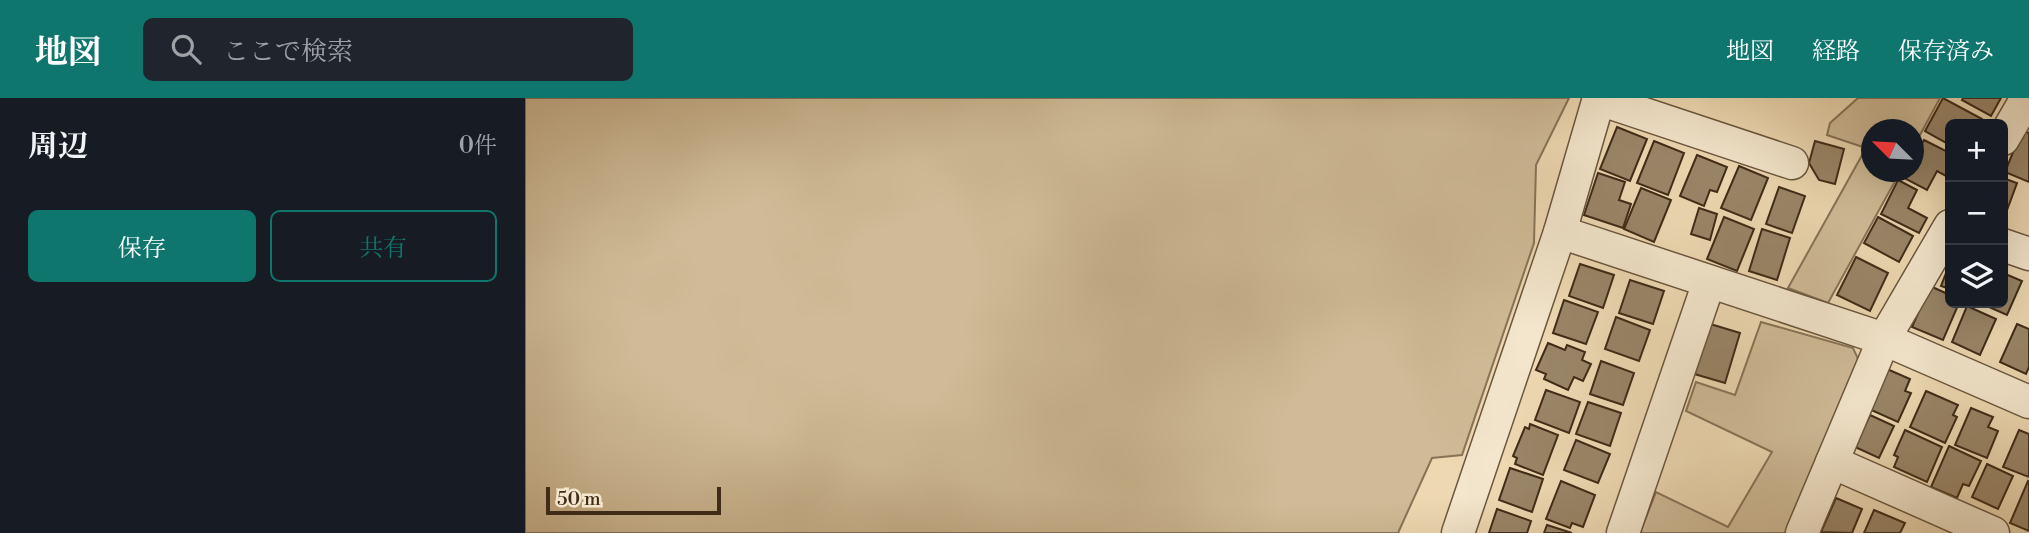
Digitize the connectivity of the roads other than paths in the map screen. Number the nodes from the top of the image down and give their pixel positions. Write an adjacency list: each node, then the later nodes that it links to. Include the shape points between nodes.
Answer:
1 (1599, 99): 2 (street); 3 (street)
2 (1792, 163)
3 (1560, 232): 7 (street); 11 (street)
4 (1945, 235): 8 (street)
5 (2008, 247): 6 (street)
6 (2029, 254)
7 (1709, 282): 8 (street); 12 (street)
8 (1884, 339): 9 (street); 10 (street)
9 (2029, 402)
10 (1832, 462): 13 (street); 14 (street)
11 (1458, 533)
12 (1623, 533)
13 (1803, 533)
14 (1993, 533)

